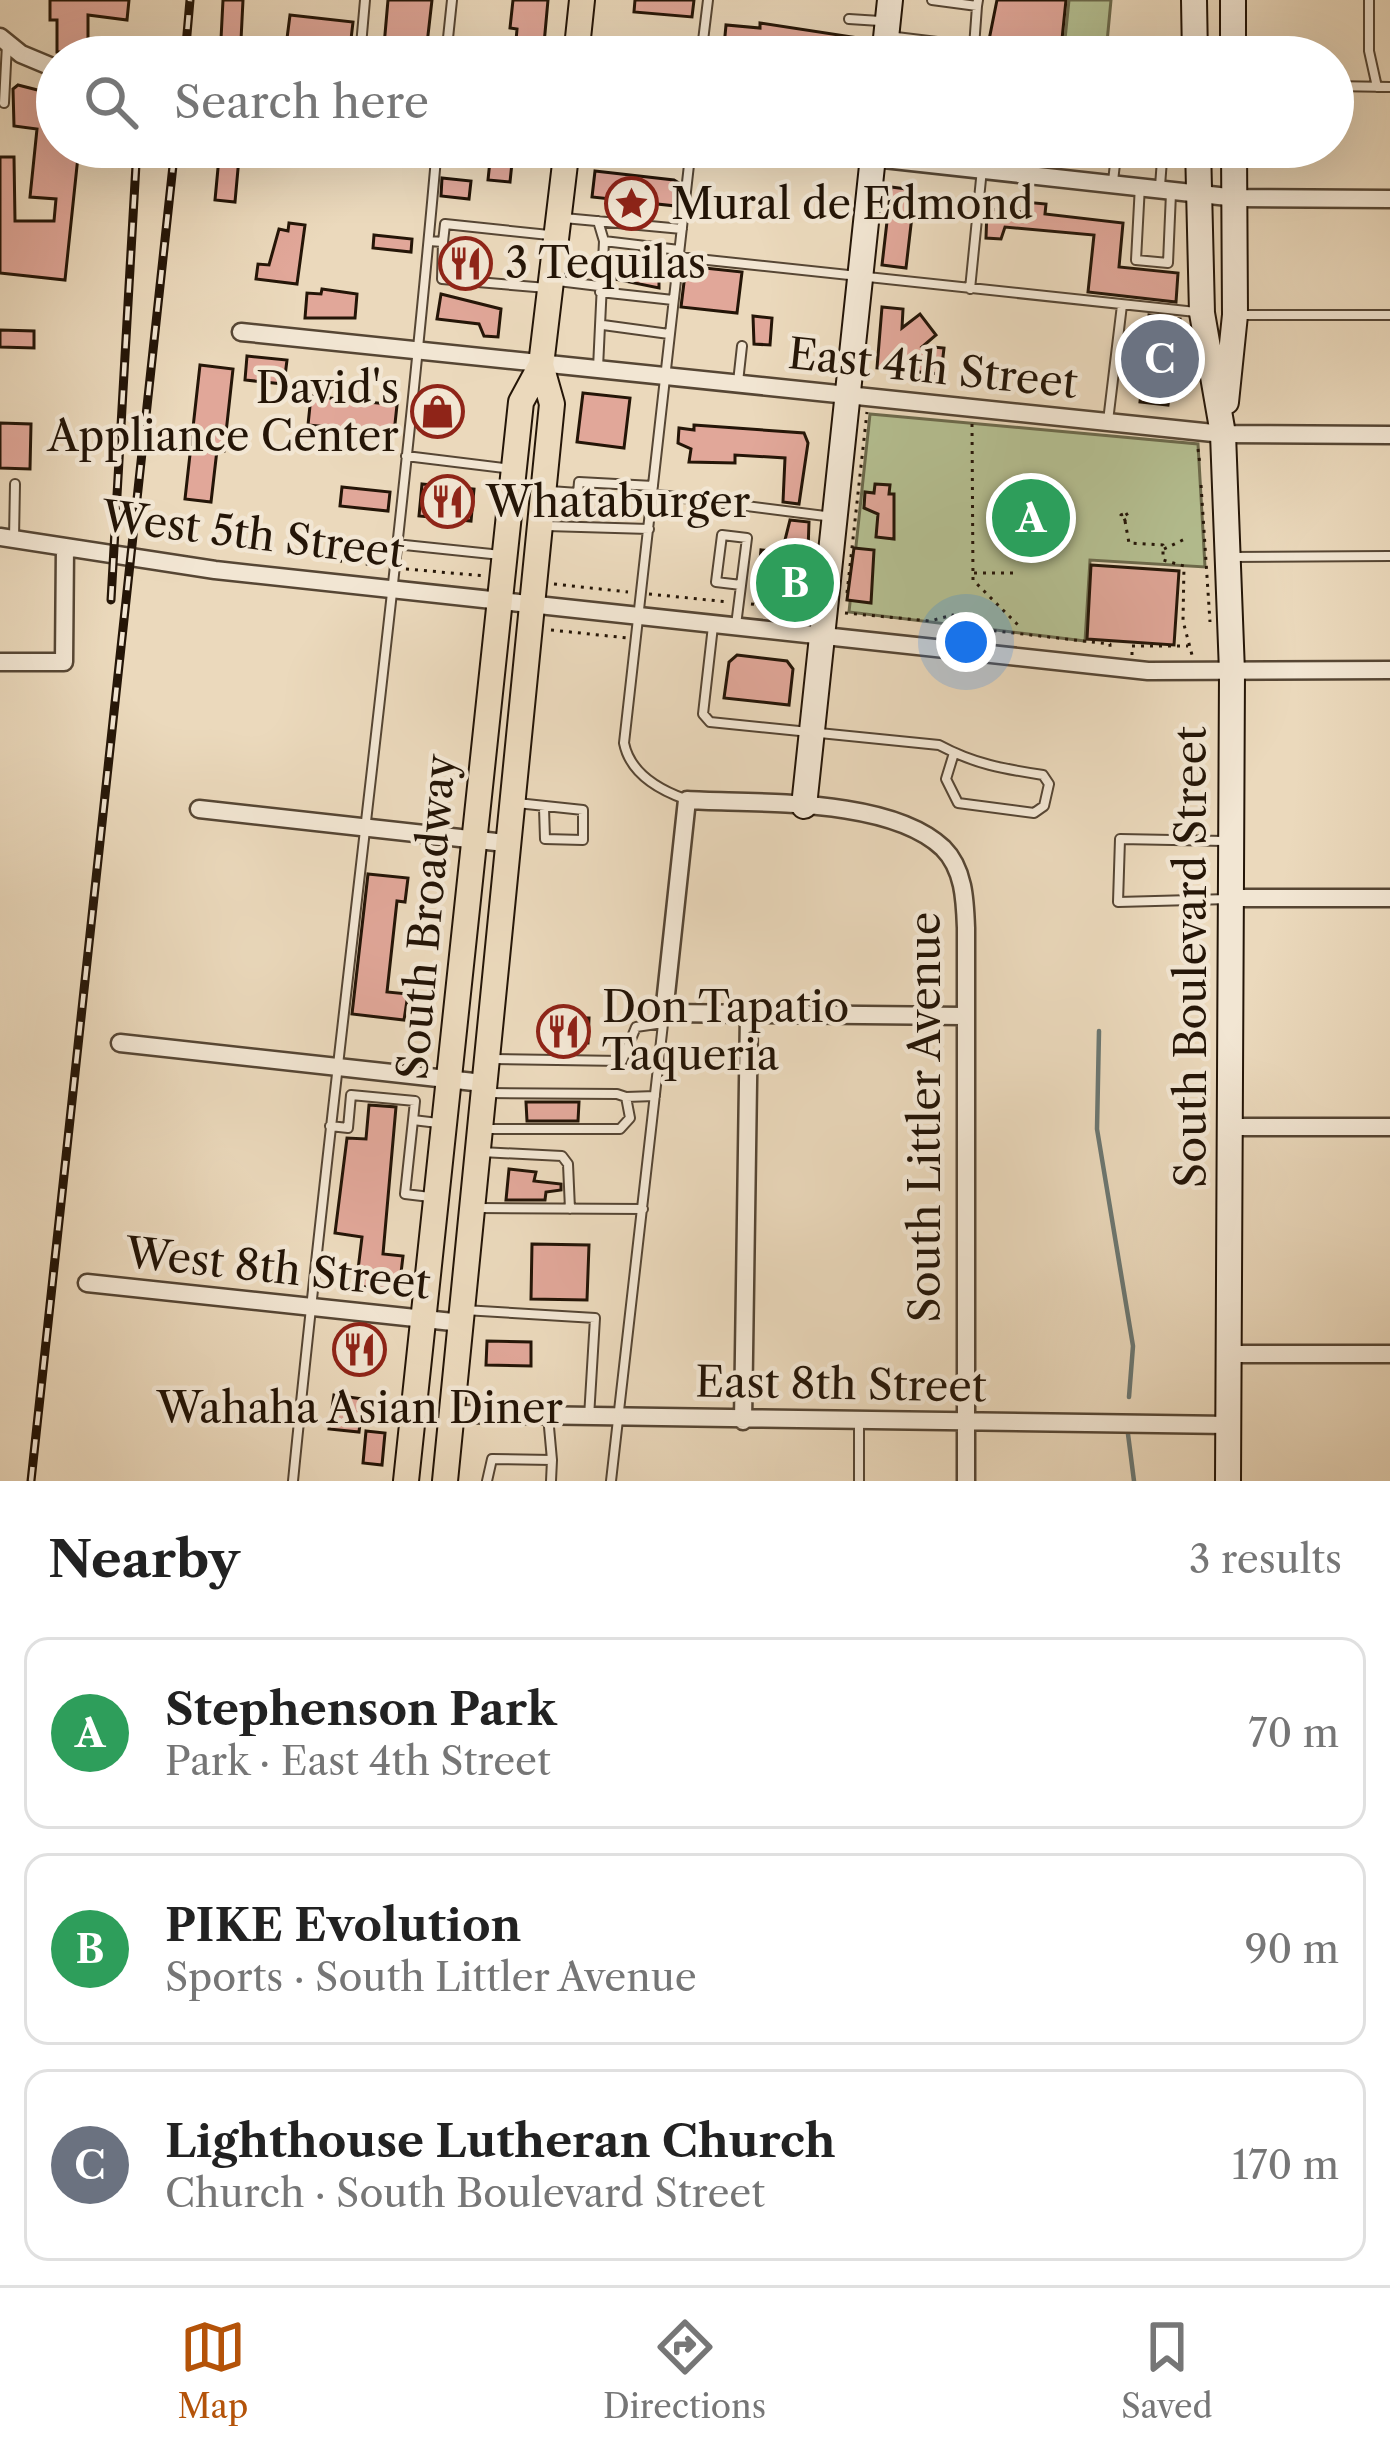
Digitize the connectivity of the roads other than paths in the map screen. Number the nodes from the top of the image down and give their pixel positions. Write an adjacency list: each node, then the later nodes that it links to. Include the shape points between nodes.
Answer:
1 (365, 0): 12 (lane)
2 (452, 0): 13 (lane)
3 (582, 0): 14 (main road)
4 (708, 0): 15 (lane)
5 (932, 0): 9 (lane)
6 (1194, 0): 17 (main road)
7 (1233, 0): 18 (main road)
8 (1369, 0): 22 (lane)
9 (977, 3): 16 (lane)
10 (848, 19): 11 (lane)
11 (887, 29)
12 (362, 36)
13 (448, 36)
14 (578, 36)
15 (704, 36)
16 (975, 36)
17 (1195, 36)
18 (1233, 36)
19 (4, 40): 20 (street); 24 (lane)
20 (36, 58)
21 (1354, 86): 22 (lane)
22 (1377, 87): 23 (lane)
23 (1390, 87)
24 (4, 103)
25 (435, 168): 44 (lane)
26 (565, 168): 42 (main road, South Broadway)
27 (689, 168): 43 (lane)
28 (873, 168): 48 (main road)
29 (982, 168): 51 (lane)
30 (991, 168): 35 (street)
31 (1115, 168): 35 (lane)
32 (1165, 168): 37 (lane)
33 (1198, 168): 38 (main road, South Boulevard Street)
34 (1235, 168): 39 (main road, South Boulevard Street)
35 (1113, 181): 36 (street)
36 (1140, 184): 37 (street); 37 (lane, via 1136,260 1168,263)
37 (1166, 186): 38 (street)
38 (1199, 190): 39 (street); 54 (main road, South Boulevard Street)
39 (1237, 197): 40 (street); 55 (main road, South Boulevard Street)
40 (1390, 200)
41 (598, 221): 42 (lane); 43 (lane); 45 (lane)
42 (558, 227): 46 (lane, via 445,224); 49 (main road, South Broadway)
43 (682, 229): 47 (lane)
44 (429, 241): 46 (lane); 61 (lane)
45 (604, 241): 47 (lane); 50 (lane)
46 (443, 242): 49 (lane, via 442,279)
47 (679, 254): 48 (lane); 52 (lane)
48 (863, 278): 51 (lane); 66 (main road)
49 (551, 284): 50 (lane); 62 (main road, South Broadway)
50 (600, 289): 52 (lane); 57 (lane)
51 (970, 289): 53 (lane)
52 (674, 300): 59 (lane)
53 (1122, 304): 54 (lane); 67 (lane)
54 (1202, 313): 68 (main road, South Boulevard Street)
55 (1234, 315): 56 (lane); 68 (main road, South Boulevard Street)
56 (1390, 315)
57 (603, 325): 59 (lane); 63 (lane)
58 (241, 332): 61 (street, East 4th Street)
59 (669, 334): 64 (lane)
60 (742, 346): 65 (lane)
61 (419, 352): 62 (street, East 4th Street); 70 (lane)
62 (541, 365): 63 (street, East 4th Street); 71 (main road, South Broadway, via 521,401); 73 (main road, South Broadway, via 552,404)
63 (598, 370): 64 (street, East 4th Street)
64 (664, 376): 65 (street, East 4th Street); 74 (lane)
65 (738, 383): 66 (street, East 4th Street)
66 (858, 402): 67 (street, East 4th Street); 75 (main road)
67 (1108, 422): 68 (street, East 4th Street)
68 (1223, 434): 69 (street, East 4th Street); 82 (main road, South Boulevard Street)
69 (1390, 435)
70 (406, 456): 71 (lane); 79 (lane)
71 (514, 469): 81 (main road, South Broadway)
72 (15, 484): 78 (lane)
73 (543, 490): 74 (lane, via 578,493 579,482); 76 (main road, South Broadway)
74 (652, 490): 75 (lane); 77 (lane)
75 (834, 517): 89 (main road)
76 (539, 525): 77 (lane); 86 (main road, South Broadway)
77 (649, 530): 88 (lane)
78 (7, 538): 80 (street, West 5th Street)
79 (395, 544): 81 (lane); 85 (lane)
80 (65, 547): 85 (street, West 5th Street); 92 (street, via 64,662)
81 (504, 555): 87 (main road, South Broadway)
82 (1228, 556): 83 (lane); 94 (main road, South Boulevard Street)
83 (1390, 556)
84 (741, 585): 84 (lane, via 747,538 722,535 716,581); 91 (lane)
85 (390, 589): 87 (street, West 5th Street); 102 (lane)
86 (538, 593): 87 (street, West 5th Street); 88 (street, West 5th Street); 98 (main road, South Broadway)
87 (498, 600): 103 (main road, South Broadway)
88 (640, 616): 90 (street, West 5th Street); 97 (lane, via 627,760 658,790)
89 (831, 624): 91 (street, West 5th Street); 94 (street, West 5th Street, via 1148,671); 95 (main road)
90 (713, 625): 91 (street, West 5th Street); 95 (lane, via 703,714 710,722)
91 (736, 627)
92 (0, 662)
93 (1390, 670): 94 (street, West 5th Street)
94 (1232, 672): 104 (main road, South Boulevard Street)
95 (812, 729): 96 (lane); 99 (main road)
96 (953, 753): 96 (lane, via 975,765 1043,775 1044,806 1034,813 958,803 946,779)
97 (687, 800): 99 (street, South Littler Avenue); 110 (street)
98 (509, 802): 100 (lane); 105 (main road, South Broadway)
99 (804, 806): 109 (street, South Littler Avenue, via 874,816 944,849 964,896)
100 (544, 808): 100 (lane, via 584,810 583,840 545,839)
101 (199, 809): 102 (street)
102 (362, 828): 103 (street); 112 (lane)
103 (470, 839): 105 (street); 114 (main road, South Broadway)
104 (1232, 841): 106 (main road, South Boulevard Street); 106 (lane, via 1120,839 1118,902)
105 (505, 843): 113 (main road, South Broadway)
106 (1231, 898): 107 (street); 122 (main road, South Boulevard Street)
107 (1390, 898)
108 (749, 1015): 109 (street); 110 (street); 139 (street)
109 (964, 1016): 141 (street, South Littler Avenue)
110 (663, 1018): 113 (lane, via 636,1027 622,1061); 117 (lane)
111 (119, 1043): 112 (street)
112 (336, 1068): 114 (street); 115 (lane)
113 (483, 1078): 114 (street); 118 (lane); 124 (main road, South Broadway)
114 (450, 1080): 120 (main road, South Broadway)
115 (333, 1093): 116 (lane); 121 (lane)
116 (351, 1095): 119 (lane, via 415,1101); 121 (lane, via 347,1128)
117 (655, 1096): 118 (lane); 128 (lane)
118 (626, 1097): 124 (lane, via 631,1118 620,1129)
119 (413, 1120): 120 (lane); 125 (lane, via 404,1194)
120 (446, 1124): 125 (main road, South Broadway)
121 (330, 1126): 130 (lane)
122 (1228, 1127): 123 (street); 133 (main road, South Boulevard Street)
123 (1390, 1127)
124 (478, 1140): 126 (main road, South Broadway); 127 (lane, via 562,1156)
125 (437, 1198): 132 (main road, South Broadway)
126 (472, 1208): 127 (lane); 131 (main road, South Broadway)
127 (570, 1209): 128 (lane)
128 (643, 1209): 138 (lane)
129 (87, 1283): 130 (street, West 8th Street)
130 (310, 1308): 132 (street, West 8th Street); 144 (lane)
131 (462, 1317): 132 (street, West 8th Street); 135 (main road, South Broadway); 137 (lane, via 595,1318)
132 (424, 1320): 145 (main road, South Broadway)
133 (1228, 1354): 134 (street); 142 (main road, South Boulevard Street)
134 (1390, 1354)
135 (452, 1414): 136 (street, East 8th Street); 146 (main road, South Broadway)
136 (548, 1416): 137 (street, East 8th Street); 143 (lane)
137 (590, 1417): 138 (street, East 8th Street)
138 (615, 1417): 139 (street, East 8th Street); 149 (lane)
139 (743, 1420): 140 (street, East 8th Street)
140 (860, 1420): 141 (street, East 8th Street); 150 (lane)
141 (966, 1422): 142 (street, East 8th Street); 151 (street, South Littler Avenue)
142 (1228, 1425): 152 (main road, South Boulevard Street)
143 (552, 1460): 147 (lane, via 500,1456 489,1462); 148 (lane)
144 (293, 1481)
145 (406, 1481)
146 (445, 1481)
147 (488, 1481)
148 (551, 1481)
149 (611, 1481)
150 (859, 1481)
151 (966, 1481)
152 (1228, 1481)

